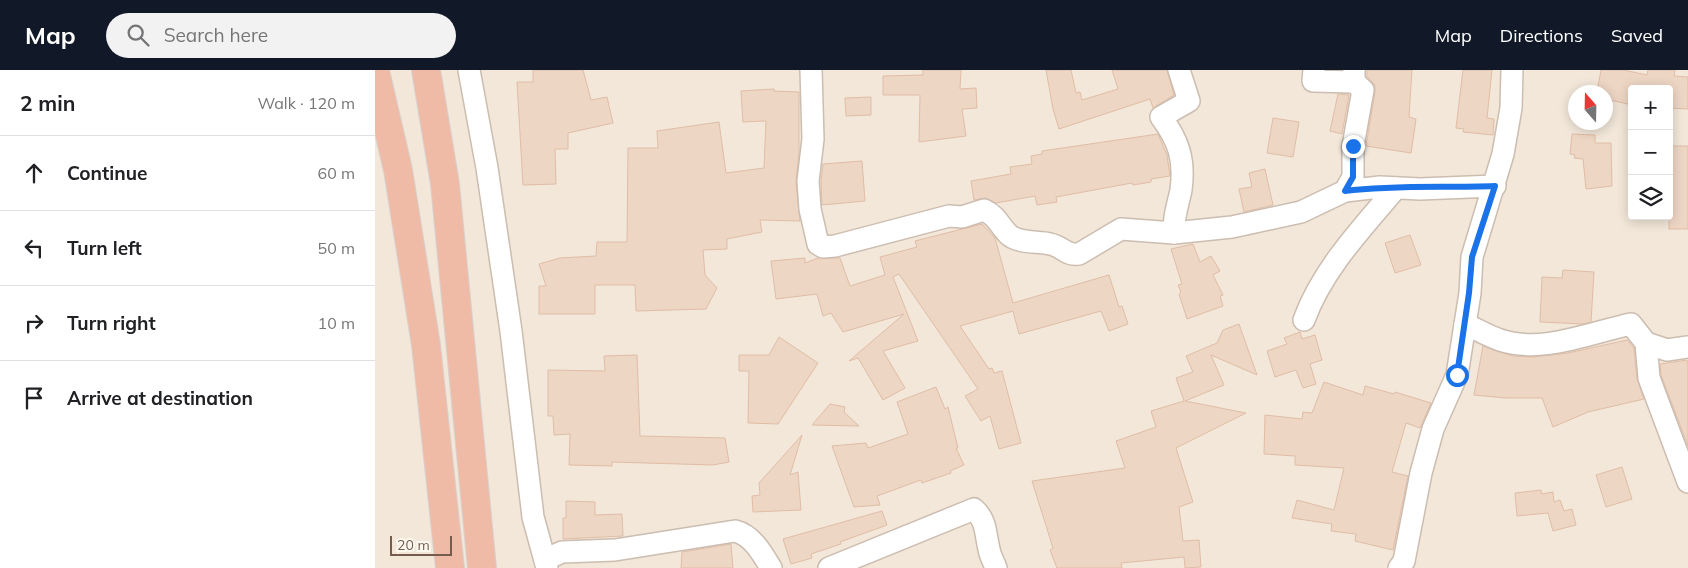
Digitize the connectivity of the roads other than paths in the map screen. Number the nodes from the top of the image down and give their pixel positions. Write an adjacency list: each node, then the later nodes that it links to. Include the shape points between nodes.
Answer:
1 (426, 70): 21 (highway, via 445,184)
2 (469, 70): 19 (street, via 510,321 533,517)
3 (811, 70): 12 (street, via 813,139 808,181 810,209 818,244 823,247 984,210 995,216 1009,235 1052,244 1072,255 1121,229)
4 (1179, 70): 12 (street, via 1189,101 1161,117 1180,147 1181,190 1173,220)
5 (1314, 70): 8 (street, via 1313,81)
6 (1512, 70): 9 (street, via 1511,108)
7 (375, 71): 20 (highway, via 398,170 426,345)
8 (1354, 76): 11 (street, via 1363,90 1353,146 1353,177)
9 (1495, 186): 10 (street); 14 (street, via 1472,257)
10 (1396, 188): 11 (street); 13 (street, via 1353,239 1311,303)
11 (1345, 191): 12 (street, via 1301,212 1232,227)
12 (1174, 233)
13 (1305, 320)
14 (1465, 324): 15 (street, via 1500,340 1530,345 1631,324); 25 (street, via 1457,375 1433,429 1404,561)
15 (1646, 344): 16 (street, via 1667,350); 17 (street, via 1649,378)
16 (1688, 347)
17 (1680, 437): 18 (street)
18 (1688, 482)
19 (546, 563): 22 (street, via 562,552 615,550 735,531 745,533)
20 (450, 568)
21 (482, 568)
22 (771, 568)
23 (829, 568): 24 (street, via 975,509 986,525 989,549)
24 (996, 568)
25 (1399, 568)

